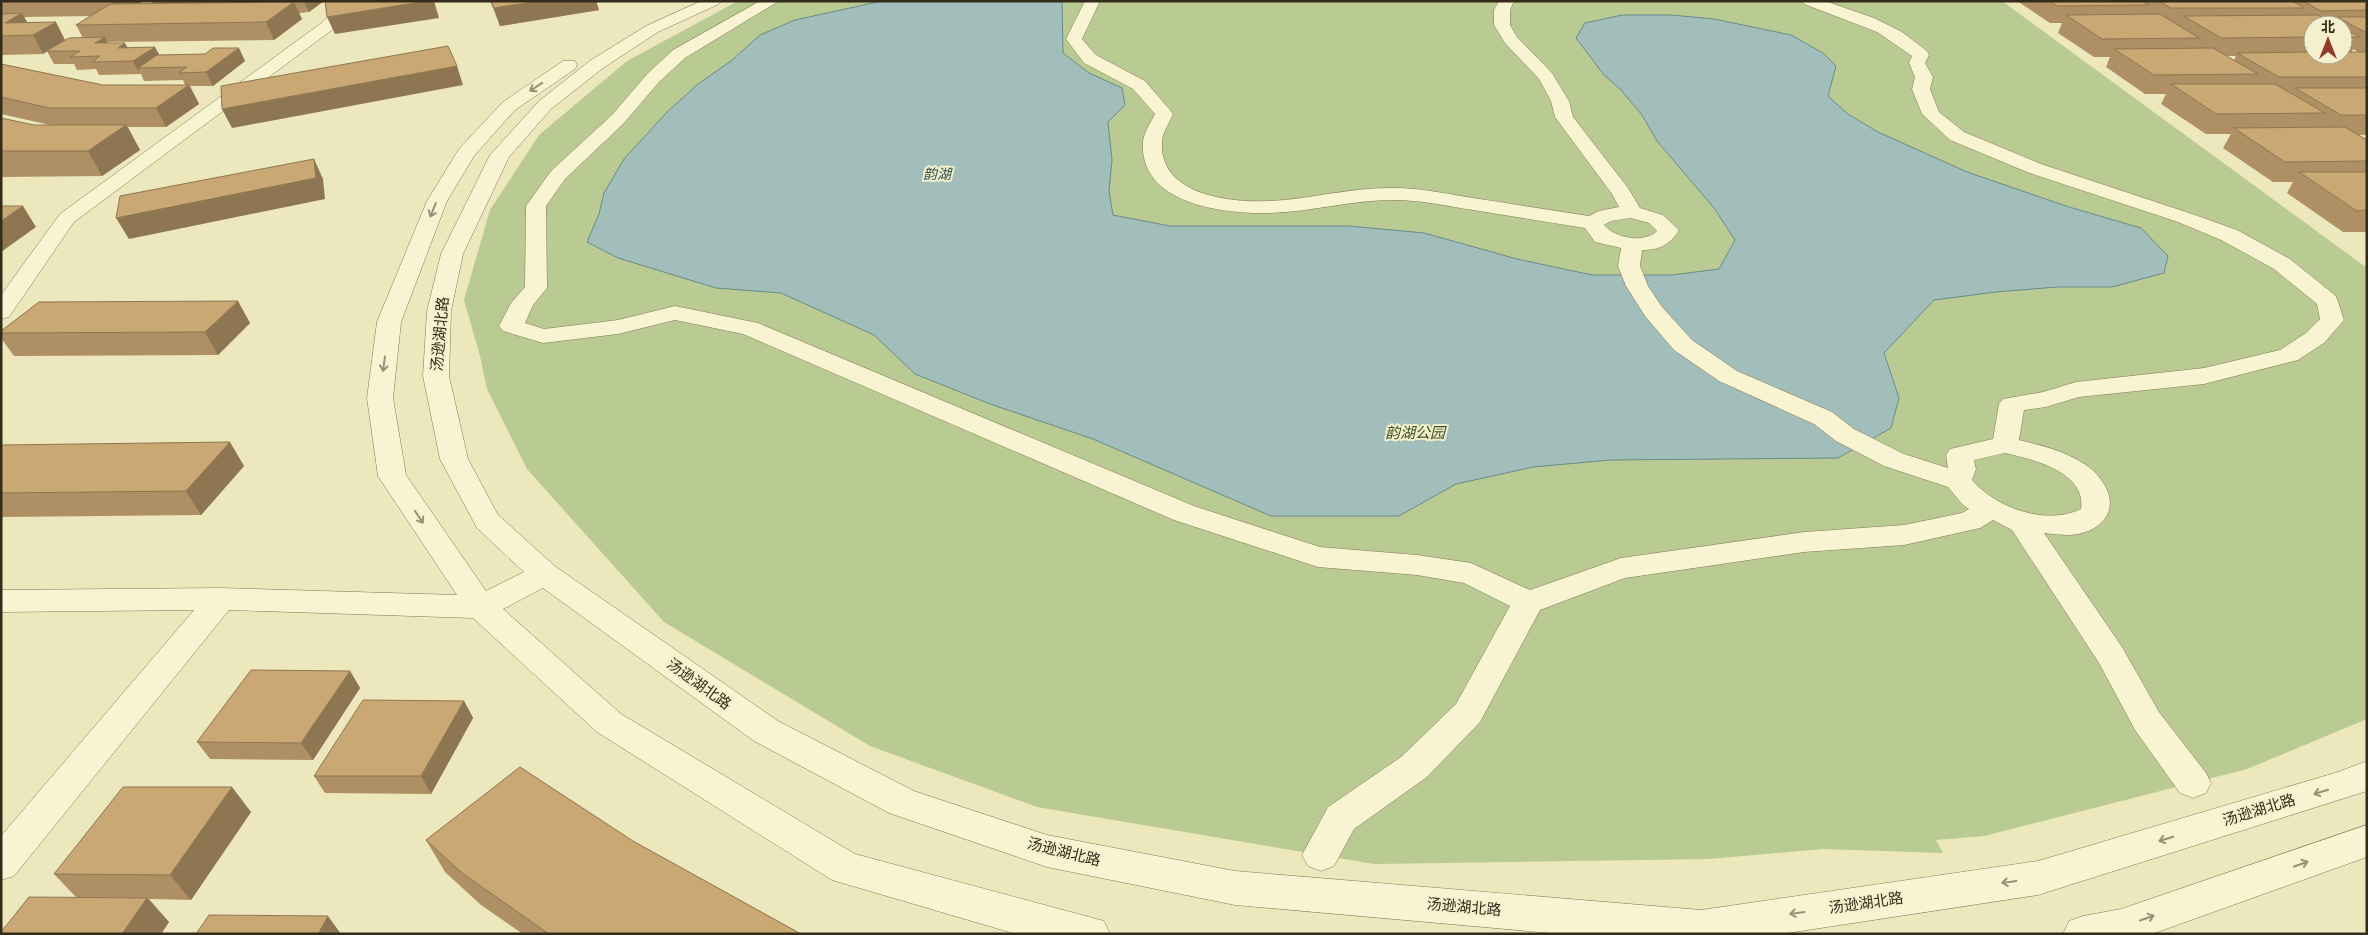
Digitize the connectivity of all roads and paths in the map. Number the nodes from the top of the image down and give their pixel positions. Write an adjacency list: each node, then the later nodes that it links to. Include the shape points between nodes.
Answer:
1 (356, 1): 11 (street, via 326,27 67,218)
2 (684, 1): 20 (street, one-way to 20, via 608,38 509,106 466,153 437,201 389,322 380,398 392,476)
3 (714, 1): 16 (street, 汤逊湖北路, via 652,29 597,64 545,105 500,155 452,254 439,311 436,376 454,459 487,521)
4 (772, 1): 19 (street, via 679,54 653,78 618,119 558,175 536,206 536,288 523,303 511,326 543,336 618,327 674,313 750,328 1184,513 1318,557 1417,565 1471,574)
5 (1094, 1): 9 (street, via 1074,38 1090,60 1139,85 1164,114 1152,141 1156,167 1164,180 1186,194 1225,205 1270,207 1350,196 1394,194)
6 (1507, 1): 8 (street, via 1502,10 1502,25 1511,40 1546,77 1560,101 1564,117 1621,192)
7 (1809, 1): 12 (street, via 1881,27 1907,41 1921,55 1918,63 1924,77 1922,89 1931,114 1957,136 2034,168 2228,235 2282,264 2328,301 2332,320 2315,338 2289,354 2204,376 2076,390 2012,404)
8 (1632, 212): 9 (street, via 1606,215); 10 (street, via 1656,219 1668,230 1664,238 1652,244)
9 (1592, 223): 10 (street, via 1603,237)
10 (1632, 244): 13 (street, via 1629,266 1637,286 1653,311 1683,345 1728,376 1823,418 1845,435 1894,460)
11 (1, 312)
12 (2005, 445): 13 (street, via 1960,455 1962,469); 15 (street, via 2067,464 2088,481 2096,499 2095,514 2072,525)
13 (1958, 481): 14 (street, via 1974,499)
14 (1992, 508): 15 (street); 19 (street, via 1970,521 1904,535 1804,542 1621,568)
15 (2022, 523): 22 (street, via 2111,656 2147,721)
16 (546, 574): 20 (street); 21 (street, 汤逊湖北路, one-way to 16, via 2347,784 2038,878 1701,928 1235,888 1047,851 902,802 766,731)
17 (221, 599): 18 (street); 20 (street); 25 (street)
18 (1, 601)
19 (1528, 602): 24 (street, via 1468,713 1414,767 1341,818)
20 (481, 607): 26 (street, via 609,723 845,868)
21 (2367, 775)
22 (2193, 782)
23 (2367, 841): 27 (street, one-way to 23, via 2121,927)
24 (1321, 855)
25 (1, 864)
26 (1090, 934)
27 (2083, 934)

